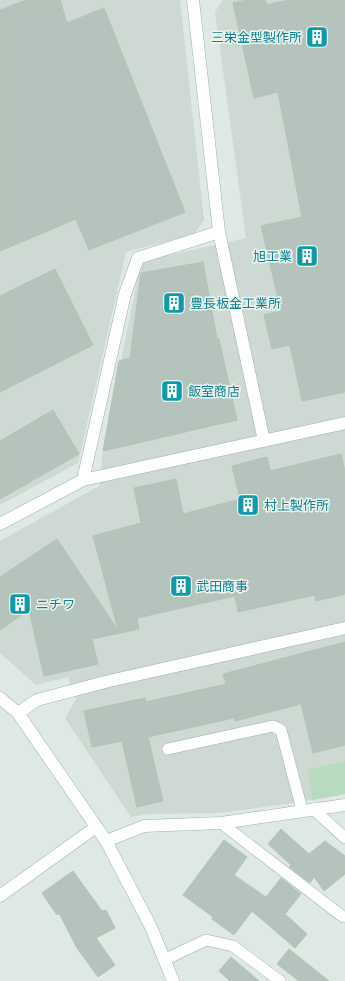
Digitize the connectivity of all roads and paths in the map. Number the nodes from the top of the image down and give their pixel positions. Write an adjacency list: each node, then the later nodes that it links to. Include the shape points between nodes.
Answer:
1 (193, 0): 2 (street)
2 (219, 232): 4 (street); 5 (street, via 138,258 125,294)
3 (345, 423): 4 (street)
4 (264, 441): 5 (street)
5 (83, 480): 6 (street)
6 (0, 524)
7 (345, 628): 9 (street, via 109,680 37,700)
8 (0, 698): 9 (street)
9 (18, 713): 14 (street)
10 (168, 749): 12 (lane, via 273,726 281,730 300,802)
11 (345, 805): 12 (street)
12 (307, 810): 13 (street); 15 (lane)
13 (221, 822): 16 (street, via 144,826); 18 (lane)
14 (96, 827): 16 (street); 17 (street)
15 (345, 838)
16 (106, 841): 19 (street, via 151,927)
17 (0, 896)
18 (343, 917)
19 (164, 960): 20 (street); 21 (lane, via 206,940 233,946)
20 (172, 981)
21 (280, 981)

